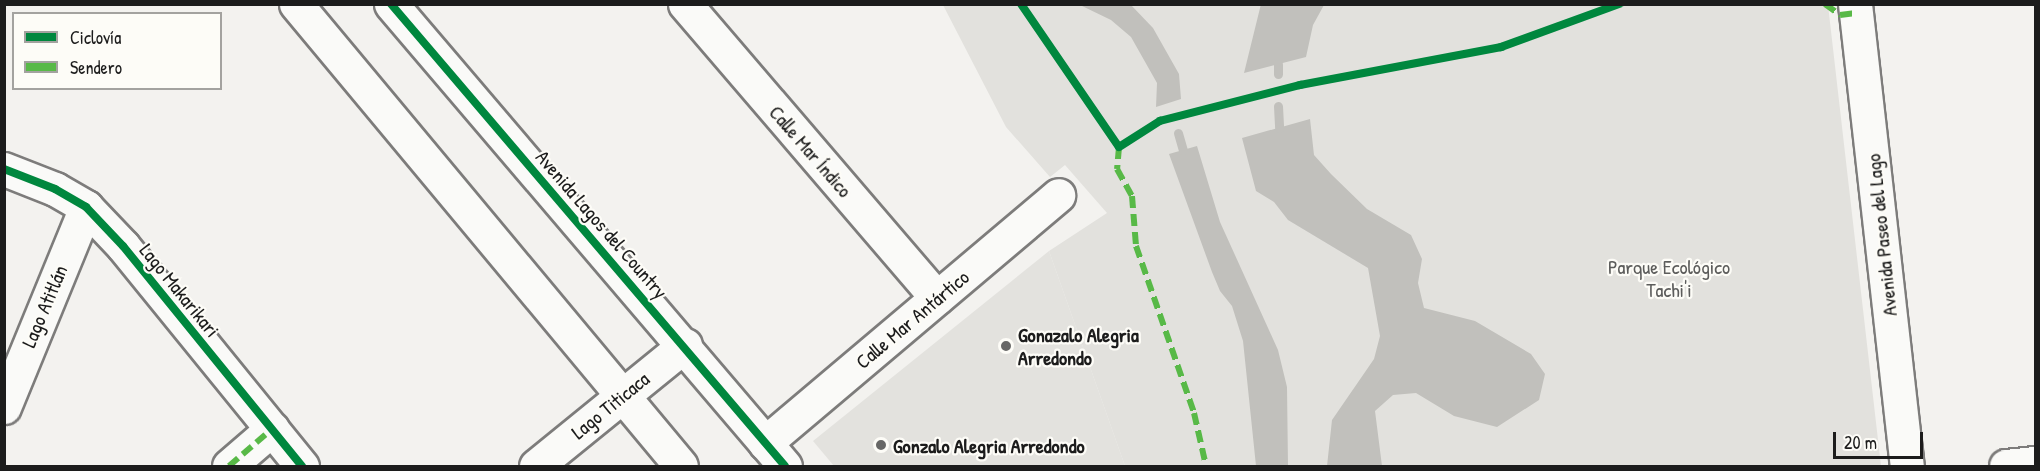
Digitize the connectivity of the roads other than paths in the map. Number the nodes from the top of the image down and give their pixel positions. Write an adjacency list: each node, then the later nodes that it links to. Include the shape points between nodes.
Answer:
1 (296, 4): 10 (street)
2 (392, 4): 9 (street, Avenida Lagos del Country)
3 (685, 4): 8 (street, Calle Mar Índico)
4 (1855, 4): 19 (street, Avenida Paseo del Lago)
5 (4, 169): 7 (street, Lago Makarikari, via 56,189)
6 (1058, 195): 8 (street, Calle Mar Antártico)
7 (86, 207): 11 (street, Lago Atitlán); 12 (street, Lago Makarikari, via 123,246)
8 (937, 297): 13 (street, Calle Mar Antártico)
9 (685, 345): 10 (street, Lago Titicaca); 13 (street, Avenida Lagos del Country)
10 (622, 395): 17 (street, Lago Titicaca); 18 (street)
11 (4, 407)
12 (272, 429): 15 (street); 16 (street, Lago Makarikari)
13 (775, 455)
14 (2036, 463): 20 (street)
15 (229, 466)
16 (302, 466)
17 (536, 466)
18 (681, 466)
19 (1907, 466)
20 (2006, 466)

